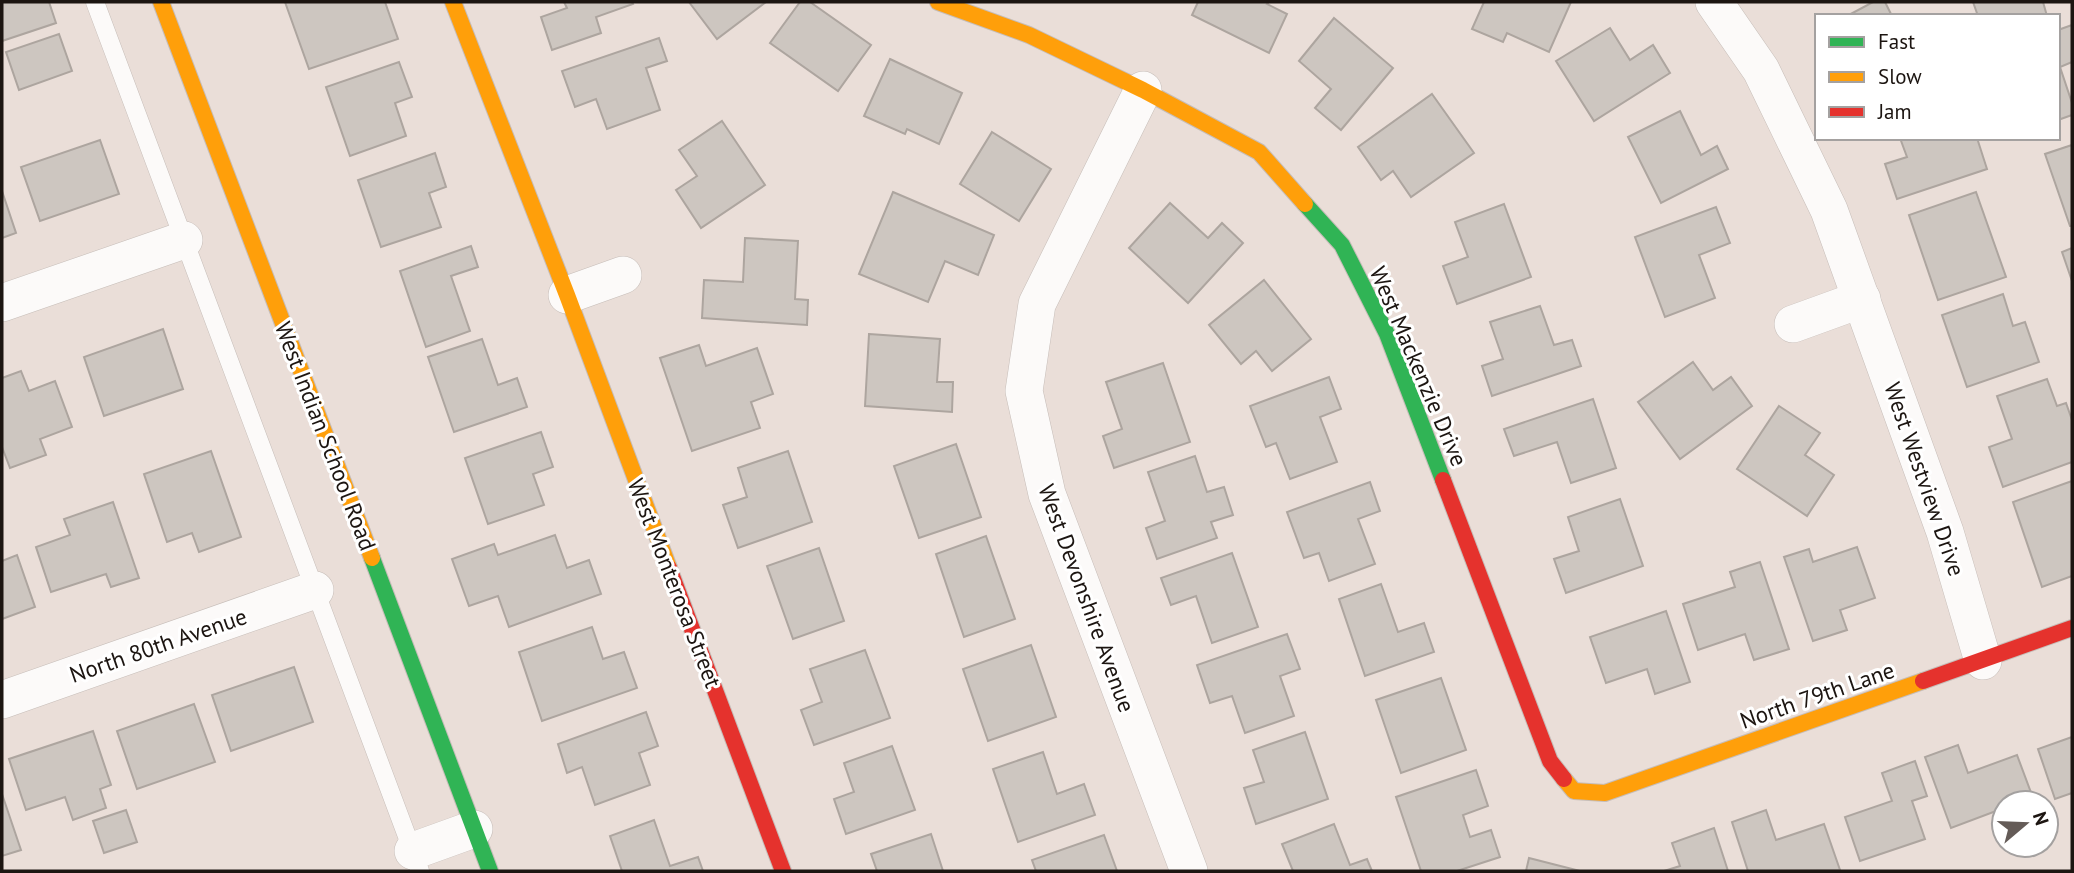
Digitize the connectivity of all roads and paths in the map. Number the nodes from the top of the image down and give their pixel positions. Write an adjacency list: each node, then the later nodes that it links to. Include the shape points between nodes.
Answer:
1 (95, 2): 7 (lane)
2 (161, 2): 18 (street, West Indian School Road)
3 (453, 2): 9 (street, West Monterosa Street)
4 (938, 2): 6 (street, West Mackenzie Drive, via 1029,35)
5 (1714, 2): 10 (street, West Westview Drive, via 1767,82 1829,210)
6 (1143, 90): 17 (street, West Mackenzie Drive, via 1259,152 1342,245 1387,334 1550,761); 22 (street, West Devonshire Avenue, via 1037,304 1024,391 1047,494)
7 (184, 240): 11 (street); 13 (lane)
8 (623, 275): 9 (street)
9 (567, 295): 21 (street, West Monterosa Street)
10 (1862, 299): 12 (street); 15 (street, West Westview Drive, via 1945,532)
11 (2, 303)
12 (1793, 324)
13 (315, 590): 16 (street, North 80th Avenue); 19 (lane)
14 (2072, 628): 15 (street, North 79th Lane)
15 (1983, 661): 17 (street, North 79th Lane, via 1605,793)
16 (2, 700)
17 (1574, 791)
18 (474, 829): 19 (street); 20 (street, West Indian School Road)
19 (416, 861)
20 (490, 871)
21 (783, 871)
22 (1189, 871)

